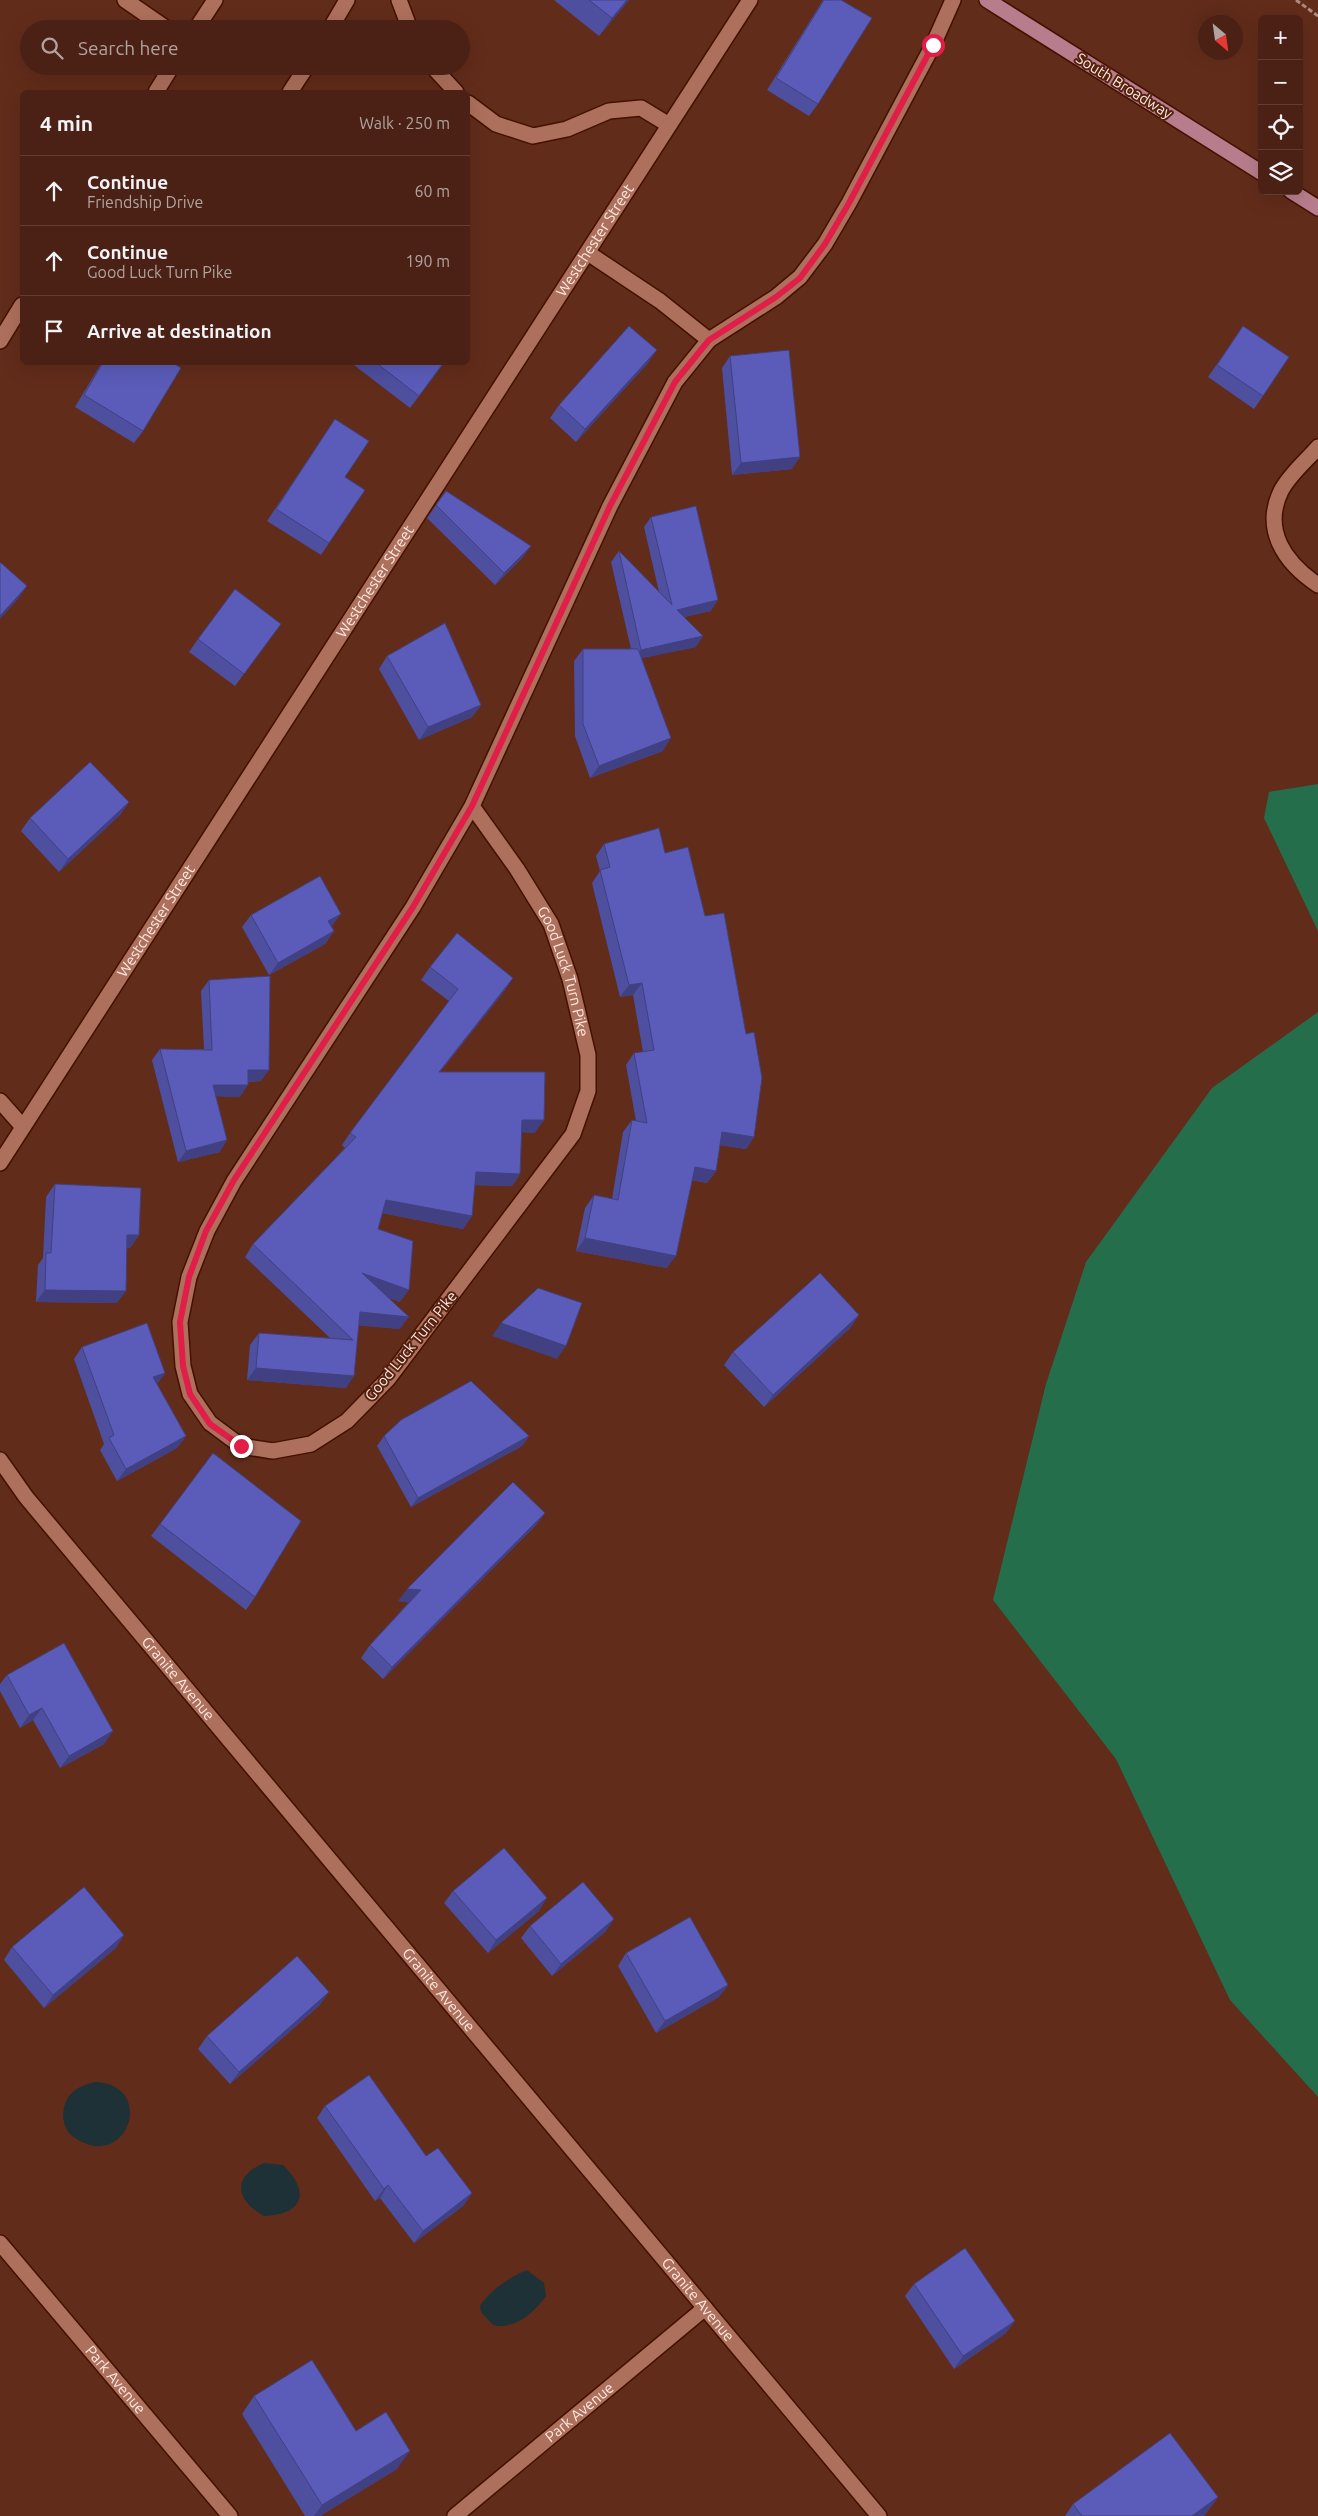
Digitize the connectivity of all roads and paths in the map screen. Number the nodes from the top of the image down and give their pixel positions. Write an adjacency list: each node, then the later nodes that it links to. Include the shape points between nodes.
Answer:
1 (125, 0): 10 (street)
2 (215, 0): 11 (street)
3 (347, 0): 12 (street)
4 (399, 0): 13 (street)
5 (750, 0): 21 (street, Westchester Street)
6 (953, 0): 27 (street, Good Luck Turn Pike, via 933,45 825,244 800,278)
7 (986, 0): 22 (main road, South Broadway)
8 (1296, 0): 9 (path)
9 (1318, 16)
10 (154, 20)
11 (202, 20)
12 (335, 20)
13 (407, 20)
14 (166, 75): 17 (street)
15 (300, 75): 18 (street)
16 (440, 75): 19 (street)
17 (157, 90)
18 (291, 90)
19 (454, 90)
20 (470, 104): 21 (street, via 496,124 533,136 567,129 609,111 641,108)
21 (669, 125): 25 (street, Westchester Street)
22 (1258, 170)
23 (1297, 195): 24 (main road)
24 (1318, 208)
25 (588, 253): 27 (street); 33 (street, Westchester Street)
26 (20, 308): 28 (street)
27 (709, 340): 31 (street, Good Luck Turn Pike, via 675,382 610,506)
28 (0, 341)
29 (1318, 446): 30 (street, via 1282,490 1273,514 1277,539 1292,564)
30 (1318, 585)
31 (472, 806): 31 (street, Good Luck Turn Pike, via 517,869 550,924 570,979 588,1055 588,1091 573,1134 388,1379 347,1421 311,1444 273,1451 241,1446 210,1424 190,1394 183,1366 180,1322 189,1277 206,1231 234,1180 413,907)
32 (0, 1101): 33 (street)
33 (23, 1127): 34 (street, Westchester Street)
34 (0, 1163)
35 (0, 1460): 37 (street, Granite Avenue, via 26,1497)
36 (0, 2243): 38 (street, Park Avenue)
37 (705, 2308): 39 (street, Park Avenue); 40 (street, Granite Avenue)
38 (230, 2516)
39 (455, 2516)
40 (879, 2516)

